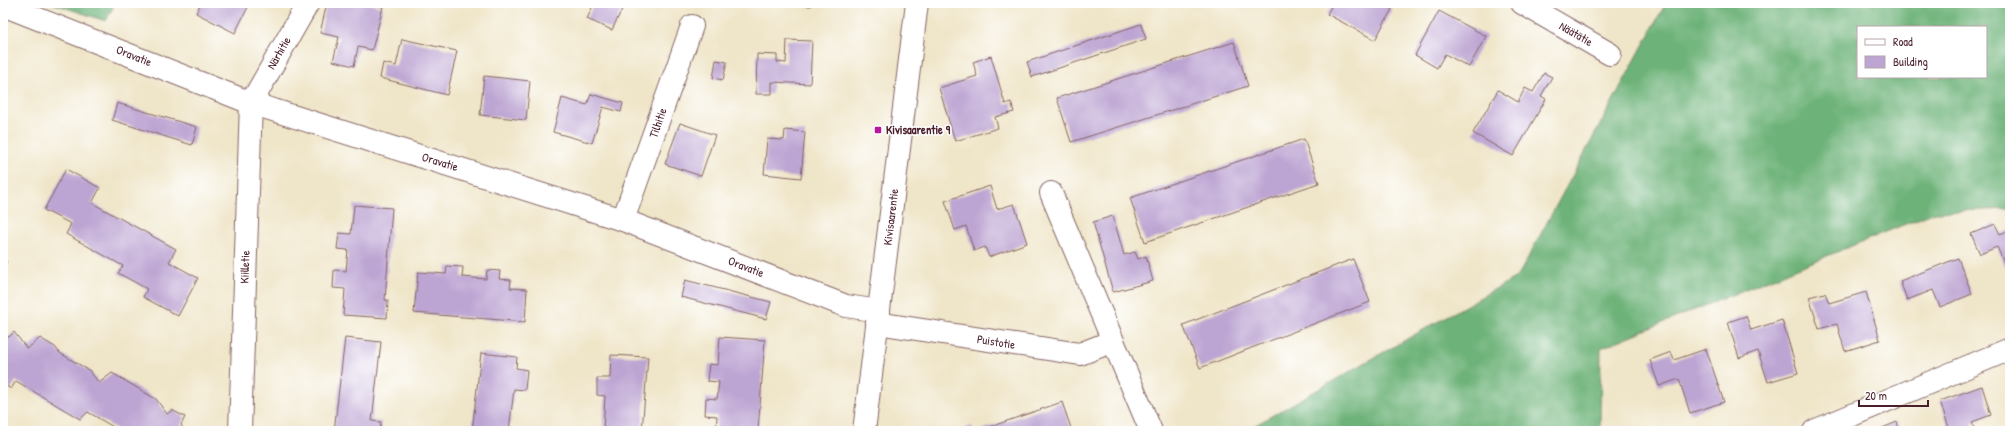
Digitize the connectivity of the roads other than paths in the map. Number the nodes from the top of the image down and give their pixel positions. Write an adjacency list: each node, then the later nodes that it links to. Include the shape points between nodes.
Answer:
1 (308, 3): 7 (street, Närhitie)
2 (917, 3): 10 (street, Kivisaarentie)
3 (1522, 3): 6 (street, Näätätie)
4 (3, 5): 7 (street, Oravatie)
5 (692, 26): 9 (street, Tilhitie)
6 (1610, 54)
7 (251, 103): 9 (street, Oravatie); 13 (street, Kiilletie)
8 (1051, 193): 11 (street)
9 (623, 220): 10 (street, Oravatie)
10 (878, 317): 11 (street, Puistotie, via 1080,354); 14 (street, Kivisaarentie)
11 (1113, 341): 15 (street)
12 (2010, 349): 16 (street)
13 (240, 431)
14 (864, 431)
15 (1150, 431)
16 (1814, 431)

